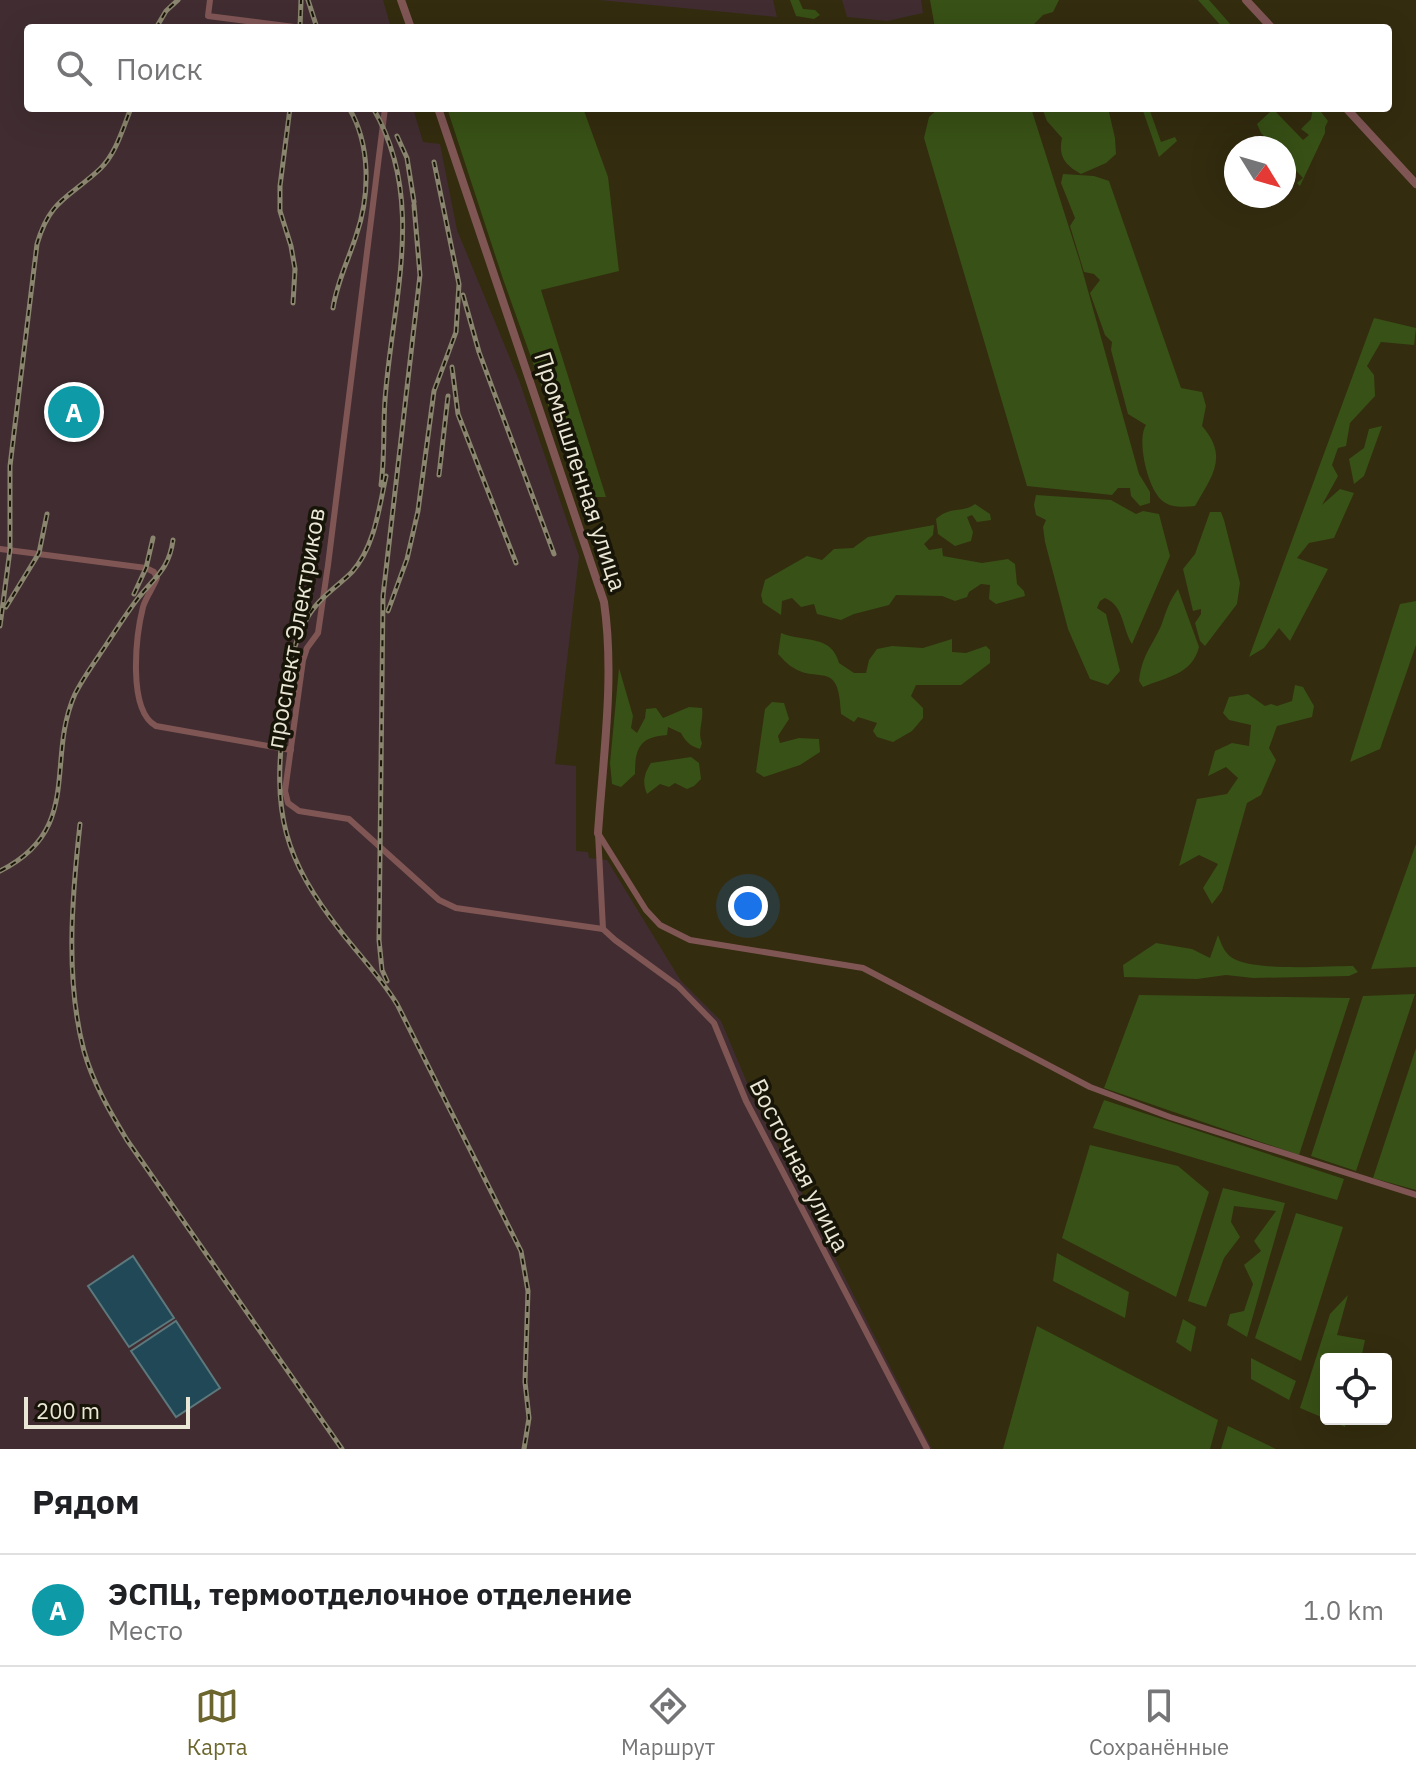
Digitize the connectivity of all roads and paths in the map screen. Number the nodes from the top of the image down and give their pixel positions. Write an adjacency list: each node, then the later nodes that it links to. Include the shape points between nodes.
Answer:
1 (210, 0): 4 (street, via 208,16)
2 (401, 0): 5 (street)
3 (1246, 0): 6 (street)
4 (271, 24)
5 (410, 24)
6 (1268, 24)
7 (384, 112): 12 (street, проспект Электриков, via 318,633 303,660)
8 (439, 112): 13 (street, Промышленная улица, via 604,602 608,683)
9 (1350, 112): 10 (street)
10 (1416, 184)
11 (0, 549): 12 (street, via 154,572 157,578 144,605 137,666 137,691 149,722)
12 (291, 750): 14 (street, проспект Электриков, via 288,803 299,811 349,819 439,900 473,913)
13 (598, 833): 14 (street, Промышленная улица); 15 (street, via 646,910 660,925 690,940 863,968 1090,1087)
14 (603, 929): 16 (street, Восточная улица, via 678,986 714,1023 746,1101)
15 (1416, 1195)
16 (927, 1449)

